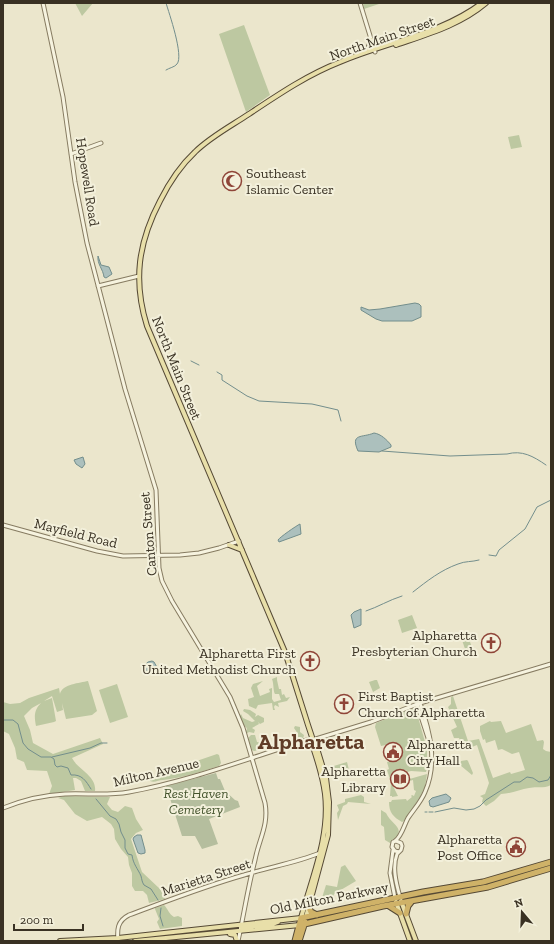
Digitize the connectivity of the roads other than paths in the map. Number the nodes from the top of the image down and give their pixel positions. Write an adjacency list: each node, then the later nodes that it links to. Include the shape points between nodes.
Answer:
1 (43, 3): 12 (street, Hopewell Road, via 63,97)
2 (360, 3): 5 (street)
3 (482, 3): 8 (main road, North Main Street, via 450,23)
4 (486, 3): 6 (main road, North Main Street, via 457,23)
5 (371, 40): 8 (street); 9 (main road)
6 (400, 44): 7 (main road); 8 (main road, North Main Street)
7 (406, 45)
8 (375, 51): 9 (main road, North Main Street); 10 (main road, North Main Street)
9 (365, 53): 10 (main road, North Main Street)
10 (326, 68): 13 (main road, North Main Street, via 278,94 210,140 184,162 170,182 150,222 142,245)
11 (101, 143): 12 (street)
12 (71, 154): 14 (street, Hopewell Road, via 79,204)
13 (139, 276): 14 (street); 17 (main road, North Main Street, via 141,302 147,326)
14 (98, 286): 15 (street, Hopewell Road)
15 (118, 364): 20 (street, Canton Street, via 156,490)
16 (3, 525): 20 (street, Mayfield Road, via 104,553 123,556)
17 (239, 541): 18 (street, Mayfield Road); 19 (main road, North Main Street)
18 (229, 545): 19 (main road); 20 (street, Mayfield Road, via 199,553)
19 (243, 551): 23 (main road, North Main Street, via 286,652)
20 (158, 555): 24 (street, Canton Street, via 160,573 166,589 227,691)
21 (551, 664): 22 (street, Milton Avenue)
22 (419, 703): 23 (street, Milton Avenue); 26 (street, via 431,740 431,767 428,785)
23 (313, 740): 24 (street, Milton Avenue); 27 (main road, via 325,796); 30 (main road, via 329,795 330,819)
24 (252, 758): 25 (street, Milton Avenue, via 131,792 45,796); 37 (street, Canton Street, via 266,814)
25 (3, 808)
26 (402, 830): 28 (street); 29 (street)
27 (324, 835): 30 (main road); 33 (main road)
28 (395, 841): 29 (street); 31 (street, via 392,846)
29 (401, 843): 32 (street, via 402,848)
30 (325, 849): 35 (main road)
31 (394, 850): 32 (street); 38 (street, via 390,874)
32 (398, 852): 38 (street, via 395,871)
33 (320, 853): 35 (main road); 37 (street, Marietta Street, via 285,865); 45 (main road)
34 (551, 862): 38 (highway, Old Milton Parkway, via 483,882)
35 (320, 867): 42 (main road)
36 (551, 868): 39 (highway, Old Milton Parkway, via 488,887)
37 (252, 872): 47 (street, Canton Street); 49 (street, Marietta Street, via 125,917 118,925)
38 (398, 897): 40 (main road); 44 (highway, Old Milton Parkway)
39 (412, 901): 40 (highway, Old Milton Parkway); 43 (highway)
40 (399, 903): 41 (highway, Old Milton Parkway); 43 (main road)
41 (388, 905): 43 (highway); 46 (highway, Old Milton Parkway)
42 (308, 908): 44 (highway); 45 (main road)
43 (403, 914): 55 (main road); 56 (main road)
44 (317, 915): 45 (highway, Old Milton Parkway)
45 (304, 918): 46 (highway); 47 (main road, Old Milton Parkway)
46 (302, 925): 47 (main road, Old Milton Parkway); 53 (highway); 54 (highway)
47 (241, 928): 48 (main road, Old Milton Parkway); 49 (main road, Old Milton Parkway); 52 (street, Canton Street)
48 (225, 932): 51 (main road, Old Milton Parkway); 52 (main road, via 234,935)
49 (118, 939): 50 (main road, Old Milton Parkway)
50 (60, 941)
51 (135, 941)
52 (237, 941)
53 (295, 941)
54 (299, 941)
55 (410, 941)
56 (416, 941)

